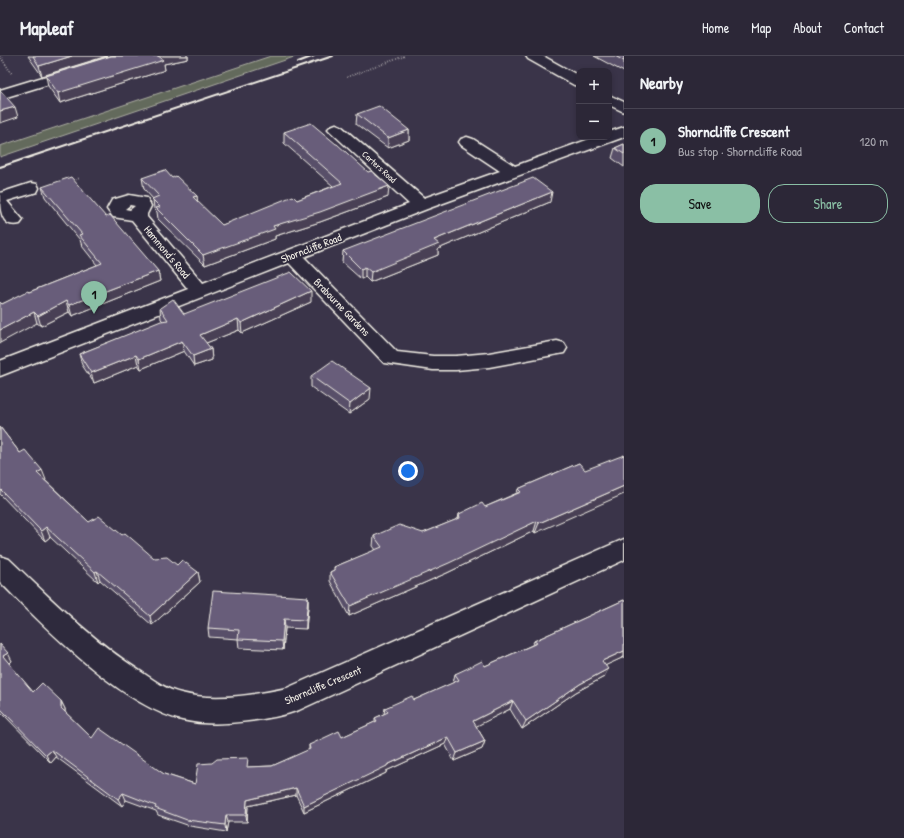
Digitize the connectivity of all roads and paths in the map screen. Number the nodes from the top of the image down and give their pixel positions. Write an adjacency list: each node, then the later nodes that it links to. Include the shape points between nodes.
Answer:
1 (0, 56): 7 (path)
2 (126, 56): 5 (street)
3 (405, 56): 6 (path)
4 (533, 56): 8 (street)
5 (90, 61): 9 (street)
6 (347, 76)
7 (15, 78)
8 (576, 80)
9 (0, 95)
10 (612, 101): 11 (street)
11 (624, 108)
12 (336, 129): 21 (street, Carters Road)
13 (624, 132): 15 (street, Shorncliffe Road)
14 (467, 142): 15 (street)
15 (513, 172): 21 (street, Shorncliffe Road)
16 (80, 178): 17 (path)
17 (66, 183)
18 (31, 188): 19 (street)
19 (0, 198)
20 (0, 203): 23 (street)
21 (421, 205): 24 (street, Shorncliffe Road)
22 (138, 213): 25 (street, Hammond's Road, via 139,218)
23 (14, 220)
24 (292, 256): 25 (street, Shorncliffe Road); 26 (street, Brabourne Gardens, via 391,358 456,363)
25 (199, 290): 27 (street, Shorncliffe Road)
26 (557, 348)
27 (0, 369)
28 (624, 549): 29 (street, Shorncliffe Crescent, via 289,701 228,711 188,708 155,697 66,631)
29 (0, 566)

